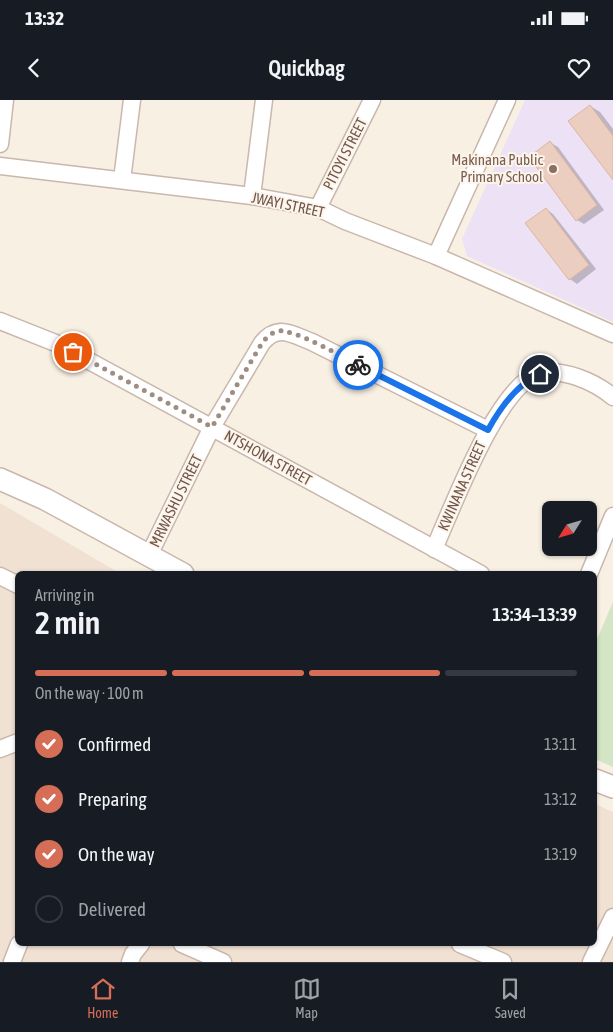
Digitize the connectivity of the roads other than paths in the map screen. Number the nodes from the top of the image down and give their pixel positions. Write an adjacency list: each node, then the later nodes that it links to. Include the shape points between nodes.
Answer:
1 (5, 100): 6 (street)
2 (132, 100): 8 (street)
3 (264, 100): 9 (street)
4 (372, 100): 10 (street, PITOYI STREET)
5 (507, 100): 11 (street)
6 (0, 144)
7 (0, 166): 8 (street, JWAYI STREET)
8 (122, 180): 9 (street, JWAYI STREET)
9 (252, 196): 10 (street, JWAYI STREET)
10 (318, 208): 11 (street, JWAYI STREET)
11 (436, 256): 13 (street, JWAYI STREET)
12 (0, 321): 15 (street, NTSHONA STREET, via 58,344)
13 (613, 334)
14 (613, 397): 16 (street, KWINANA STREET, via 563,372 540,374 525,382 509,399)
15 (212, 427): 16 (street, MRWASHU STREET, via 266,337 278,331 303,338); 19 (street, NTSHONA STREET); 20 (street, MRWASHU STREET)
16 (488, 430): 19 (street, KWINANA STREET)
17 (0, 480): 20 (street, via 46,499)
18 (613, 516): 23 (street)
19 (434, 549): 22 (street, NTSHONA STREET)
20 (149, 555): 21 (street)
21 (178, 571)
22 (475, 571)
23 (589, 571)
24 (0, 576): 25 (street)
25 (15, 584)
26 (15, 743): 27 (street)
27 (0, 749)
28 (597, 781): 29 (street)
29 (613, 787)
30 (613, 917): 40 (street)
31 (18, 946): 36 (street)
32 (140, 946): 37 (street)
33 (186, 946): 38 (street)
34 (464, 946): 35 (street)
35 (475, 952): 39 (street)
36 (12, 962)
37 (130, 962)
38 (222, 962)
39 (503, 962)
40 (591, 962)

